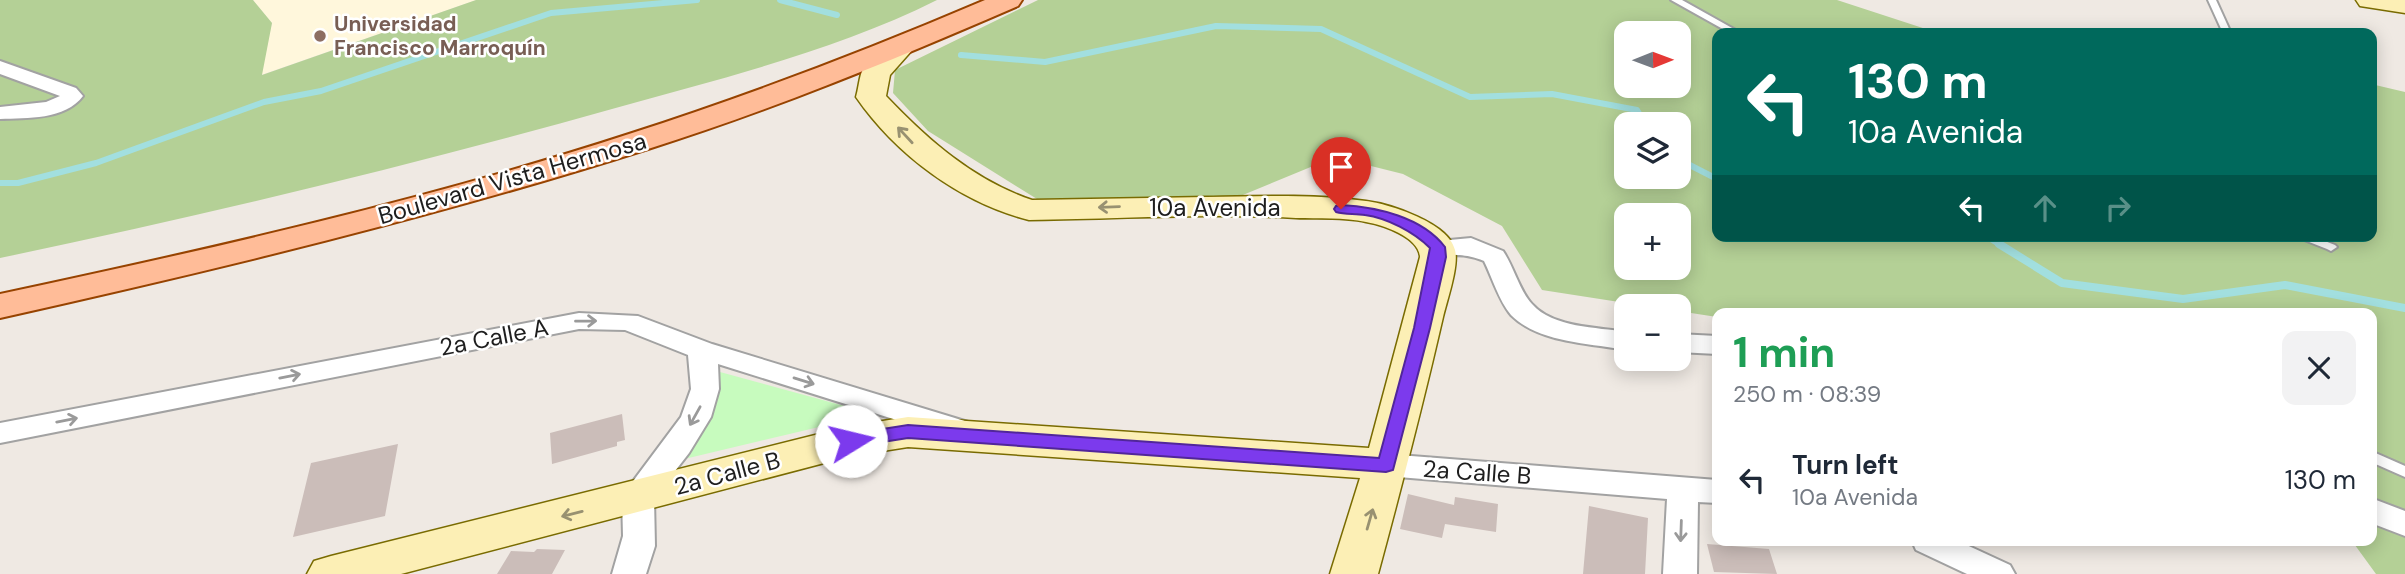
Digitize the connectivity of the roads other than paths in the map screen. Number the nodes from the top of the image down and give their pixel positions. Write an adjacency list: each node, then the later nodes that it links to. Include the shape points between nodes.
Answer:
1 (978, 0): 15 (main road, Boulevard Vista Hermosa, via 737,93 564,147 365,205)
2 (1008, 0): 9 (main road, Boulevard Vista Hermosa)
3 (1675, 0): 7 (lane)
4 (2212, 0): 8 (lane)
5 (2369, 0): 6 (street)
6 (2405, 5)
7 (1727, 28)
8 (2225, 28)
9 (900, 48): 13 (street, 10a Avenida, one-way to 9, via 1399,221 1367,211 1265,206 1029,211 1000,203 928,156 871,97 876,73); 16 (main road, Boulevard Vista Hermosa, via 687,126 458,195 222,256)
10 (0, 67): 11 (street, via 72,96 50,108)
11 (0, 113)
12 (2317, 242): 14 (lane)
13 (1437, 247): 17 (street, via 1471,246 1494,256 1520,307 1535,320 1561,330); 24 (street, via 1422,328)
14 (2331, 247)
15 (0, 288)
16 (0, 306)
17 (1614, 339)
18 (1691, 344): 19 (street)
19 (1712, 345)
20 (702, 350): 21 (street, 2a Calle A, one-way to 20, via 579,321 628,322); 22 (street, 2a Calle A, one-way to 22); 28 (street, one-way to 28, via 705,388 700,409)
21 (0, 433)
22 (976, 436): 24 (street, 2a Calle B); 28 (street, 2a Calle B, via 908,432 851,441)
23 (2377, 459): 25 (lane)
24 (1386, 465): 26 (street, 2a Calle B); 34 (street, one-way to 24)
25 (2405, 472)
26 (1683, 488): 27 (street, 2a Calle B); 35 (street, one-way to 35)
27 (1712, 491)
28 (638, 496): 32 (street, 2a Calle B, one-way to 32); 33 (street, via 641,527)
29 (2377, 512): 30 (street)
30 (2405, 524)
31 (1939, 546): 36 (street)
32 (331, 574)
33 (629, 574)
34 (1354, 574)
35 (1680, 574)
36 (1998, 574)

